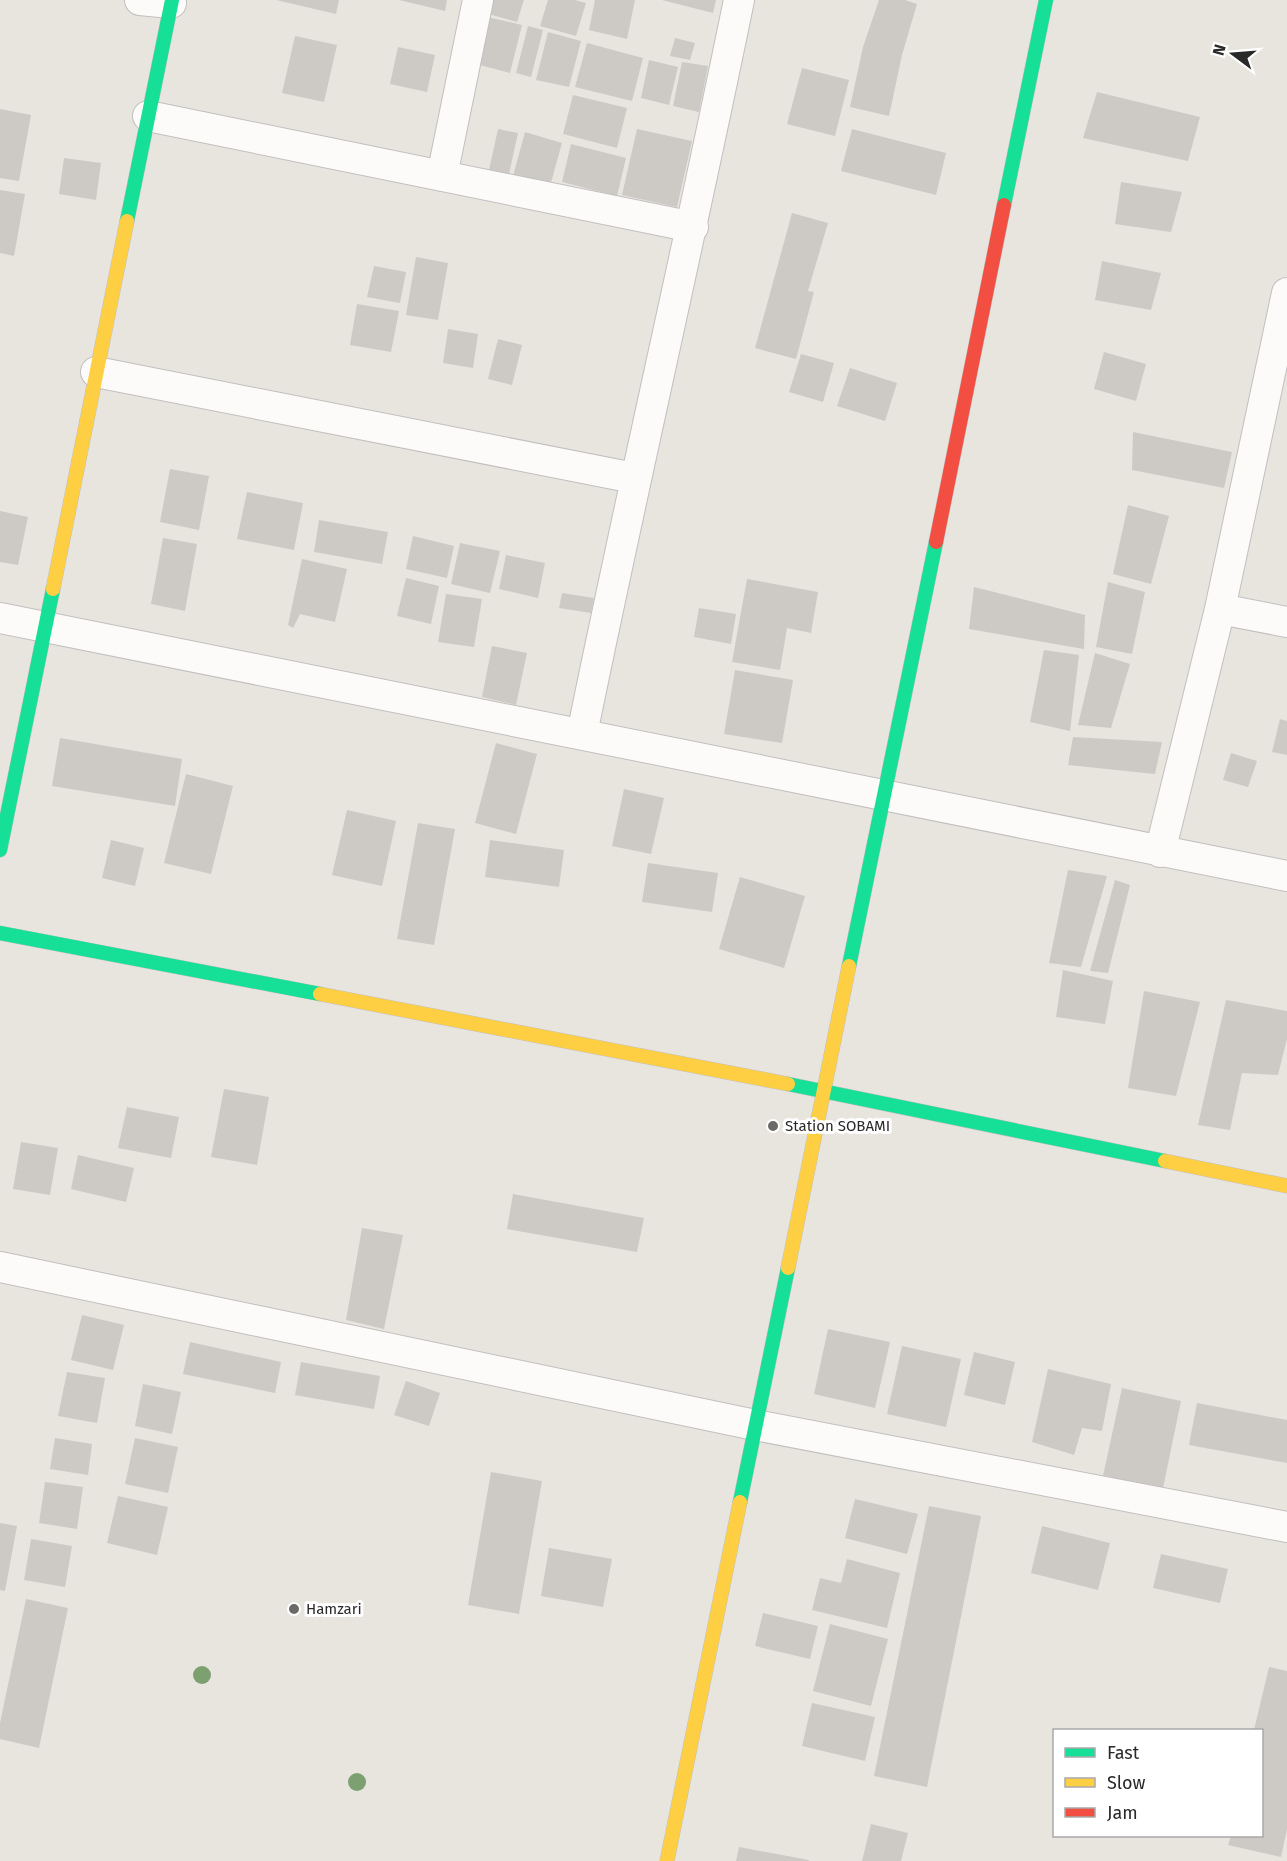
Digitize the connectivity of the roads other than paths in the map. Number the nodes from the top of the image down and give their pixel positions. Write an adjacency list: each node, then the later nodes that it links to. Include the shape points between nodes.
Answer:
1 (140, 0): 5 (street)
2 (478, 0): 7 (street)
3 (739, 0): 8 (street)
4 (1046, 0): 17 (street)
5 (172, 2): 6 (street)
6 (148, 117): 7 (street); 10 (street)
7 (442, 176): 8 (street)
8 (693, 228): 11 (street)
9 (1287, 293): 12 (street)
10 (96, 372): 11 (street); 15 (street)
11 (634, 478): 16 (street)
12 (1220, 609): 14 (street); 19 (street)
13 (0, 618): 15 (street)
14 (1287, 622)
15 (45, 626): 16 (street); 18 (street)
16 (582, 734): 17 (street)
17 (884, 795): 19 (street); 22 (street)
18 (0, 850)
19 (1160, 852): 20 (street)
20 (1287, 876)
21 (0, 933): 22 (street)
22 (824, 1091): 23 (street); 25 (street)
23 (1287, 1185)
24 (0, 1267): 25 (street)
25 (755, 1425): 26 (street); 27 (street)
26 (1287, 1527)
27 (667, 1861)

